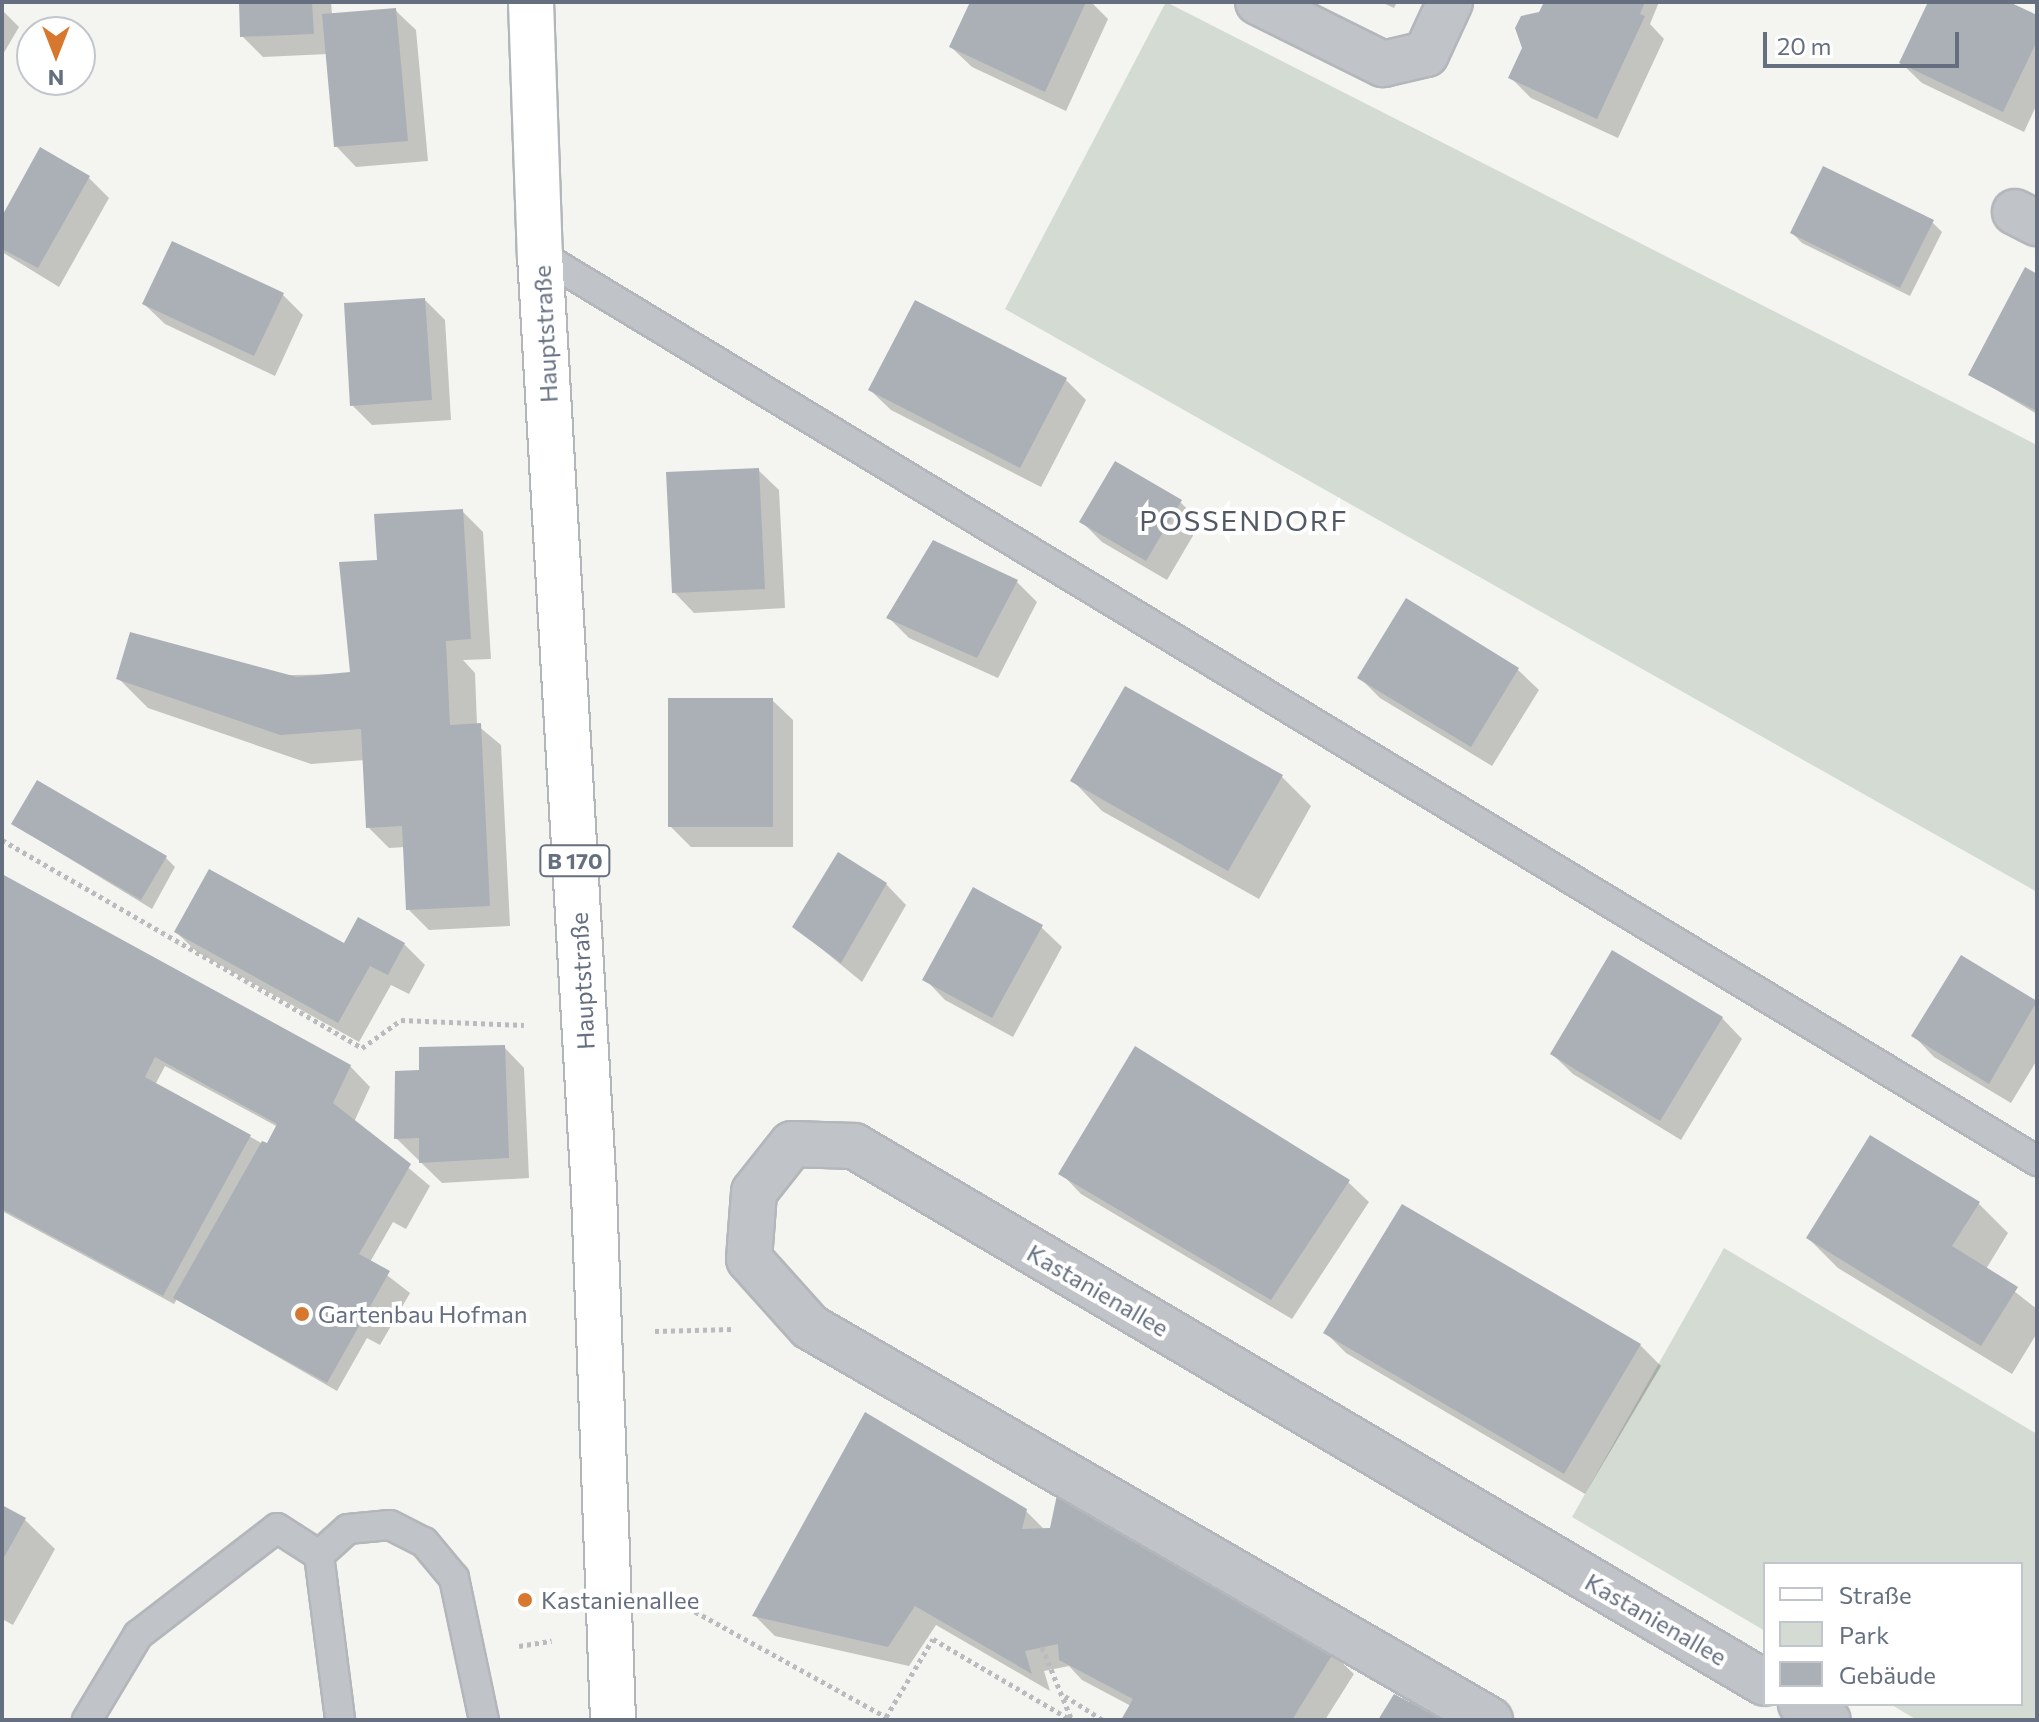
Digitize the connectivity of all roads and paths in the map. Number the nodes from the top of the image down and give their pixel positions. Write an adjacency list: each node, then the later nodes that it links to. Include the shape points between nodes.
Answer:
1 (531, 2): 4 (main road, Hauptstraße / B 170)
2 (1258, 2): 3 (street, via 1383,64 1426,54)
3 (1450, 2)
4 (540, 255): 7 (lane); 9 (main road, Hauptstraße / B 170)
5 (2, 840): 6 (path, via 362,1048 401,1020 524,1021)
6 (525, 1036)
7 (2037, 1161)
8 (810, 1327): 9 (path); 15 (street, Kastanienallee, via 749,1259 754,1192 792,1144 854,1146); 24 (street, Kastanienallee)
9 (598, 1333): 11 (main road, Hauptstraße / B 170)
10 (319, 1555): 14 (lane, via 348,1529 390,1525 424,1542 454,1578); 19 (lane, via 277,1528 138,1635); 20 (lane)
11 (604, 1559): 12 (main road, Hauptstraße / B 170); 18 (path, via 886,1717 933,1639)
12 (608, 1633): 14 (path); 22 (main road, Hauptstraße / B 170)
13 (1042, 1647): 16 (path)
14 (470, 1653): 21 (lane)
15 (1763, 1682)
16 (1065, 1696): 18 (path); 23 (path)
17 (1804, 1706): 25 (street)
18 (1071, 1719)
19 (87, 1720)
20 (340, 1720)
21 (484, 1720)
22 (613, 1720)
23 (1103, 1720)
24 (1490, 1720)
25 (1828, 1720)

